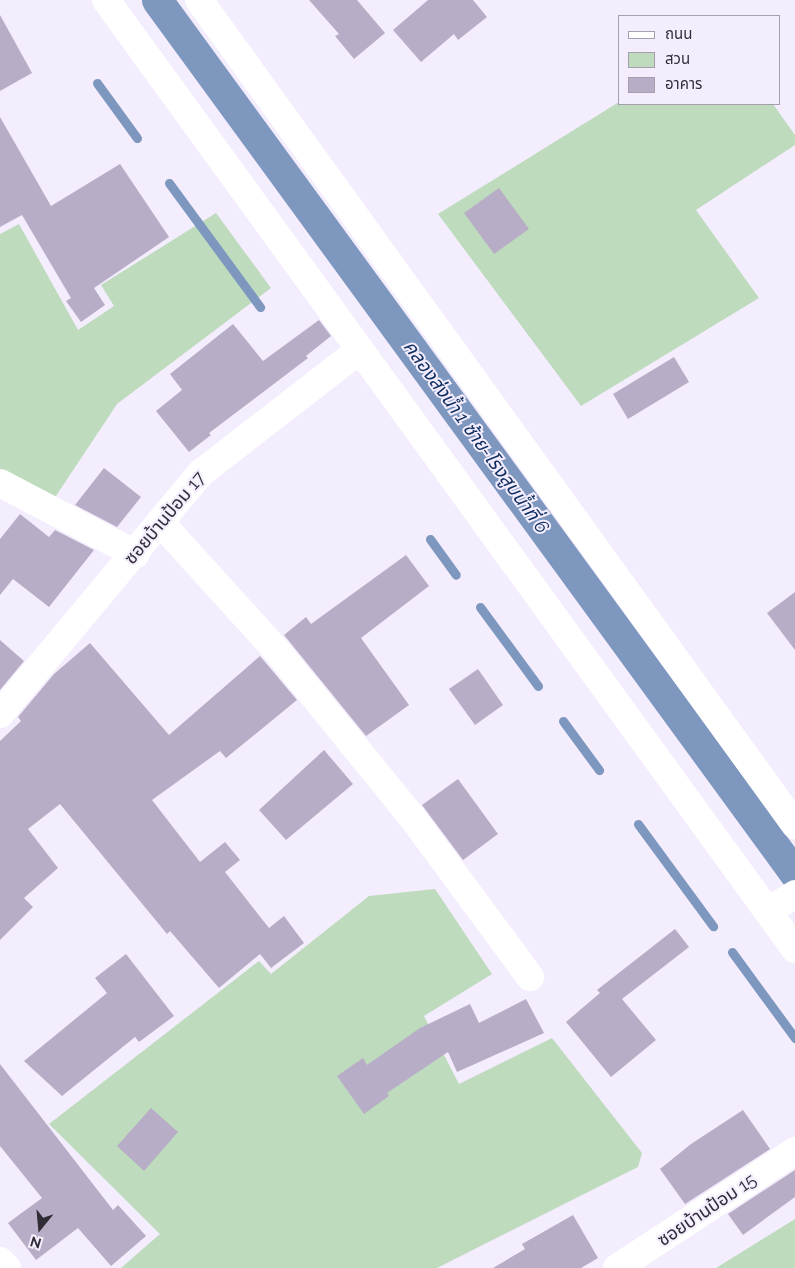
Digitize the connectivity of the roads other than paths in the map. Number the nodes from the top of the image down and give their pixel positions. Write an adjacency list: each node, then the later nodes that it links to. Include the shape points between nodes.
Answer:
1 (106, 0): 3 (street)
2 (199, 0): 8 (street)
3 (358, 351): 5 (street, ซอยบ้านป้อม 17, via 201,473); 9 (street)
4 (0, 483): 6 (street)
5 (160, 522): 6 (street, ซอยบ้านป้อม 17); 11 (street, via 277,651 382,780)
6 (134, 554): 7 (street, ซอยบ้านป้อม 17)
7 (0, 714)
8 (795, 825)
9 (783, 902): 10 (street)
10 (795, 949)
11 (530, 977)
12 (795, 1150): 15 (street, ซอยบ้านป้อม 15)
13 (0, 1261): 14 (street)
14 (7, 1268)
15 (617, 1268)

